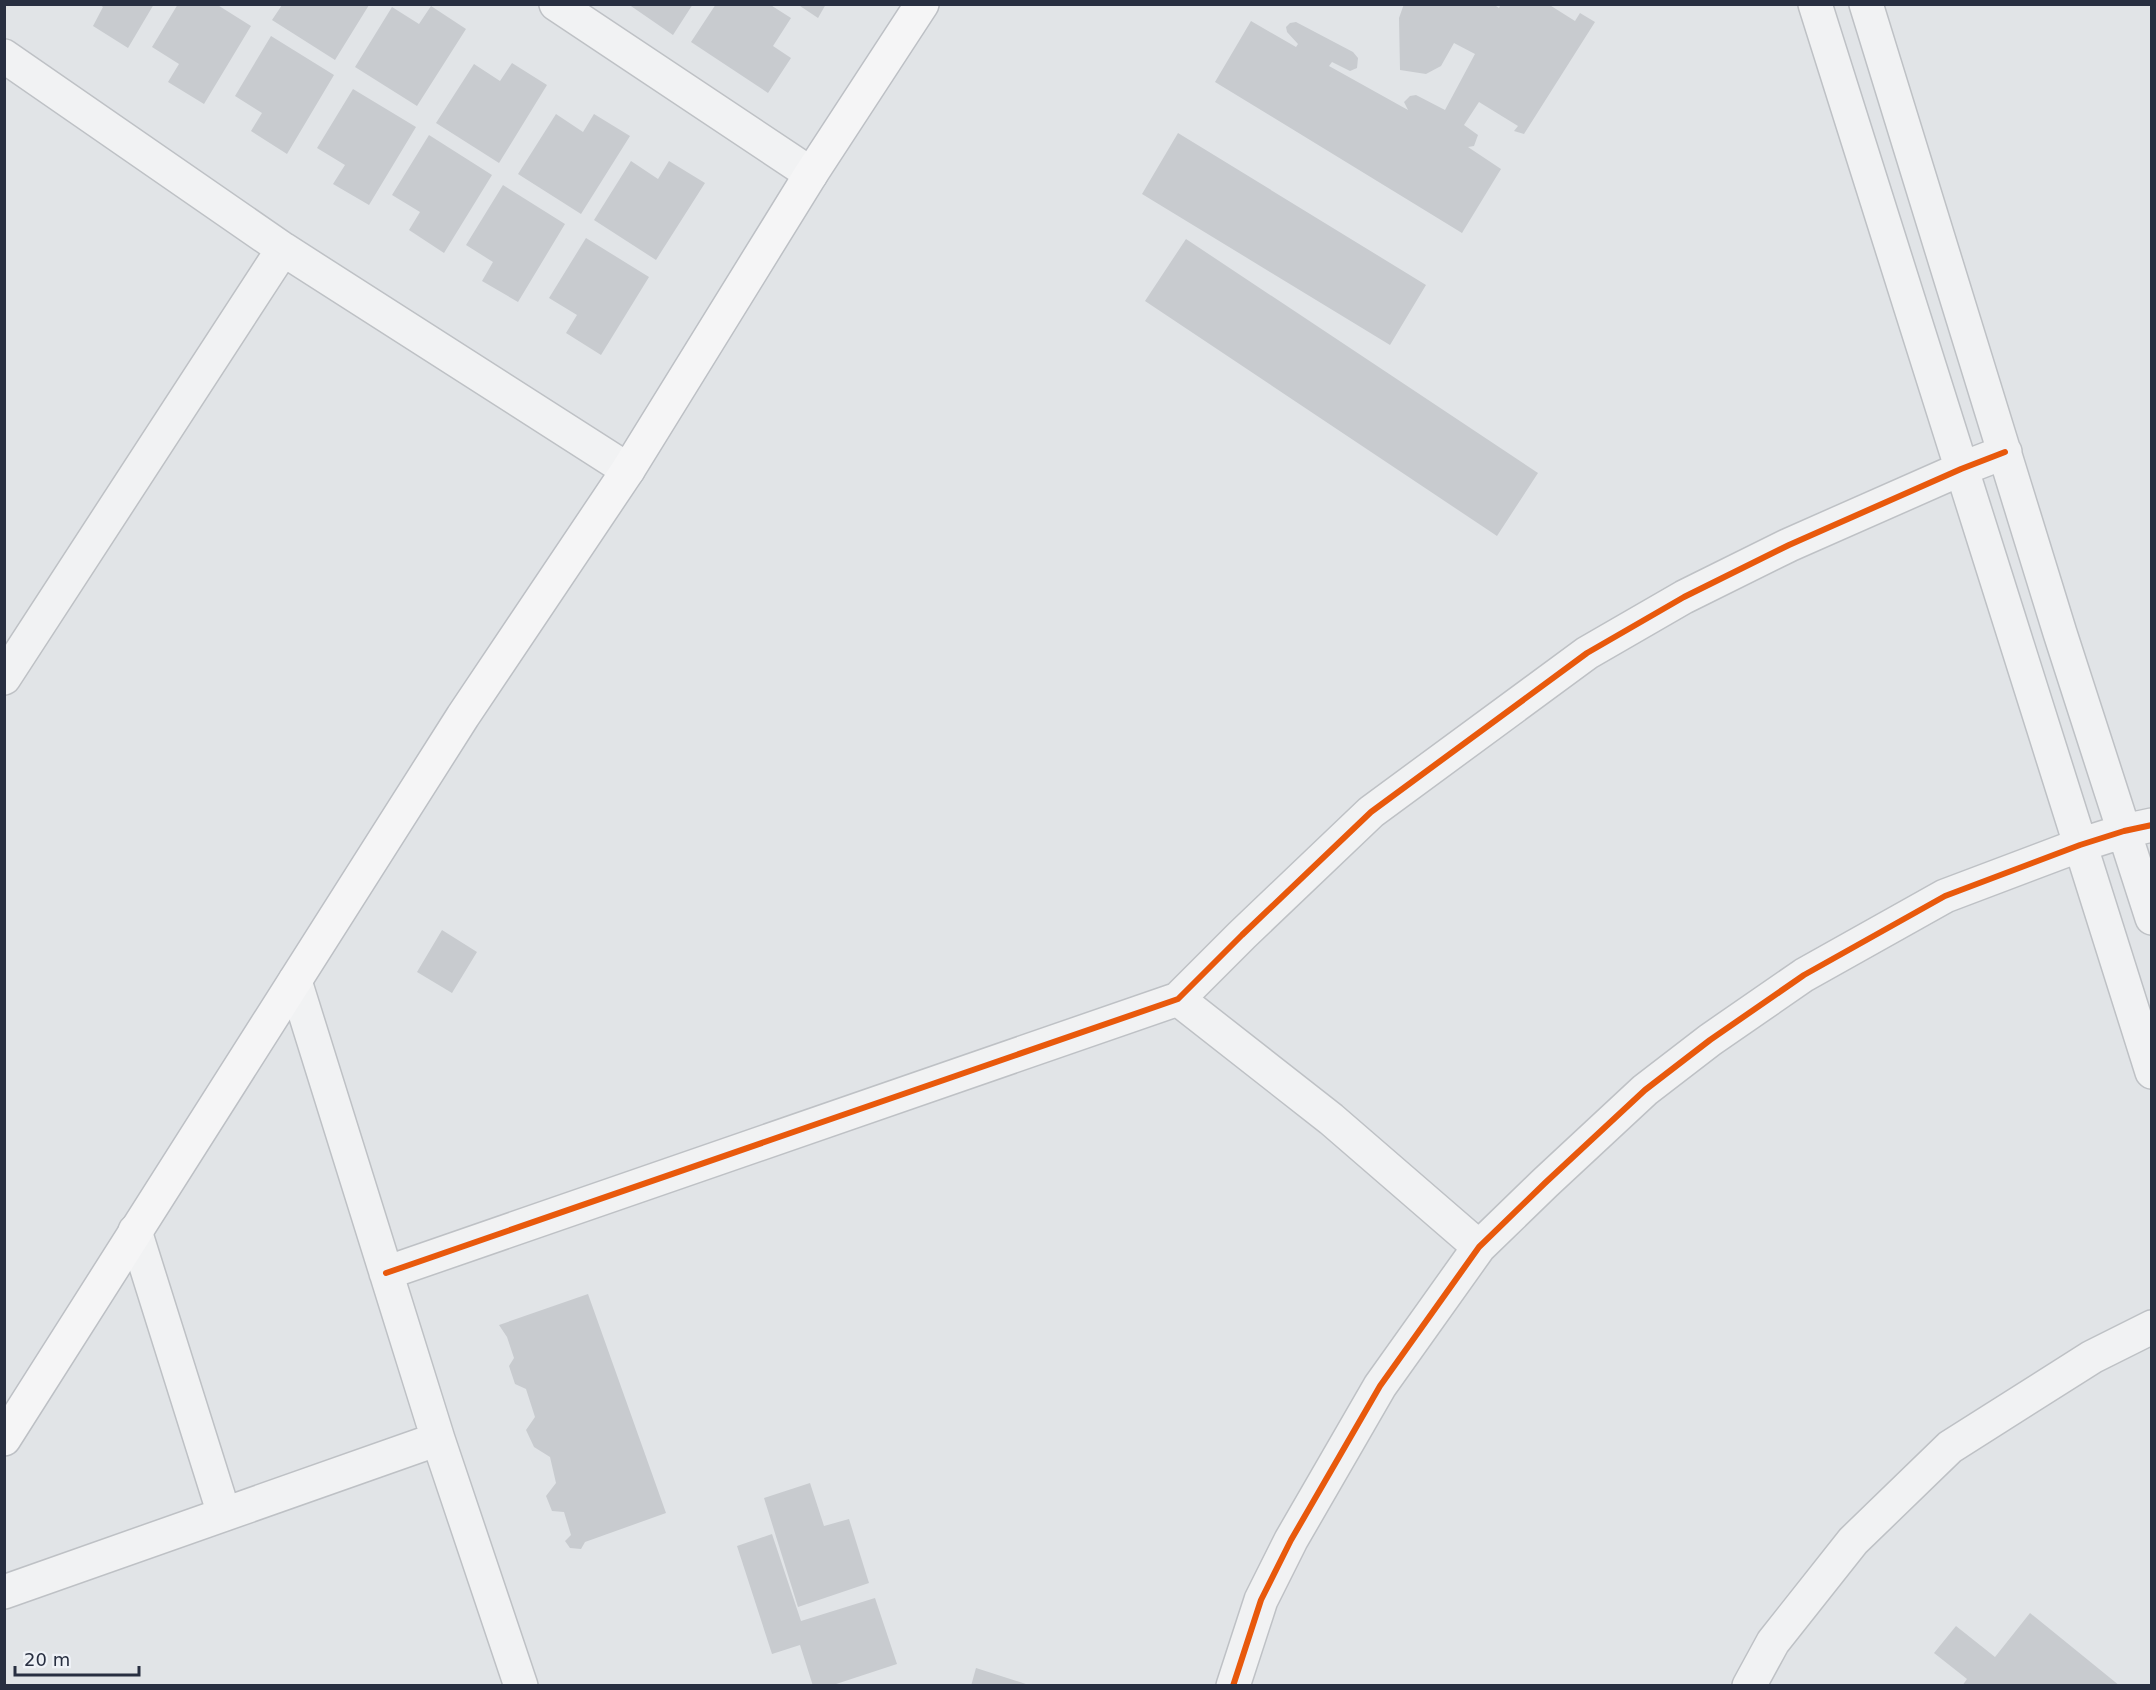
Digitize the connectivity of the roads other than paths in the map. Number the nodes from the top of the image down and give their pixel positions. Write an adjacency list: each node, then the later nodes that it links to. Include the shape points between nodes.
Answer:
1 (556, 4): 6 (street)
2 (922, 4): 6 (main road)
3 (1815, 4): 9 (street)
4 (1866, 4): 8 (street)
5 (4, 56): 7 (street)
6 (811, 174): 10 (main road)
7 (283, 249): 10 (street); 11 (street)
8 (2005, 452): 9 (street); 12 (street)
9 (1961, 469): 13 (street); 16 (street, via 1778,550 1684,597 1587,653 1371,812)
10 (628, 470): 15 (main road, via 463,716)
11 (4, 678)
12 (2138, 828): 13 (street); 14 (street)
13 (2080, 845): 17 (street); 19 (street, via 1945,896 1804,975 1645,1090)
14 (2151, 918)
15 (295, 981): 18 (main road); 20 (street)
16 (1178, 999): 19 (street, via 1331,1119); 20 (street)
17 (2151, 1072)
18 (135, 1231): 22 (main road); 24 (street)
19 (1479, 1248): 27 (street, via 1380,1386 1291,1540 1261,1600)
20 (386, 1273): 23 (street)
21 (2151, 1327): 28 (street, via 2092,1357 1950,1447 1853,1541 1773,1642)
22 (6, 1434)
23 (438, 1439): 24 (street); 26 (street)
24 (224, 1514): 25 (street)
25 (4, 1592)
26 (521, 1686)
27 (1233, 1686)
28 (1749, 1686)

